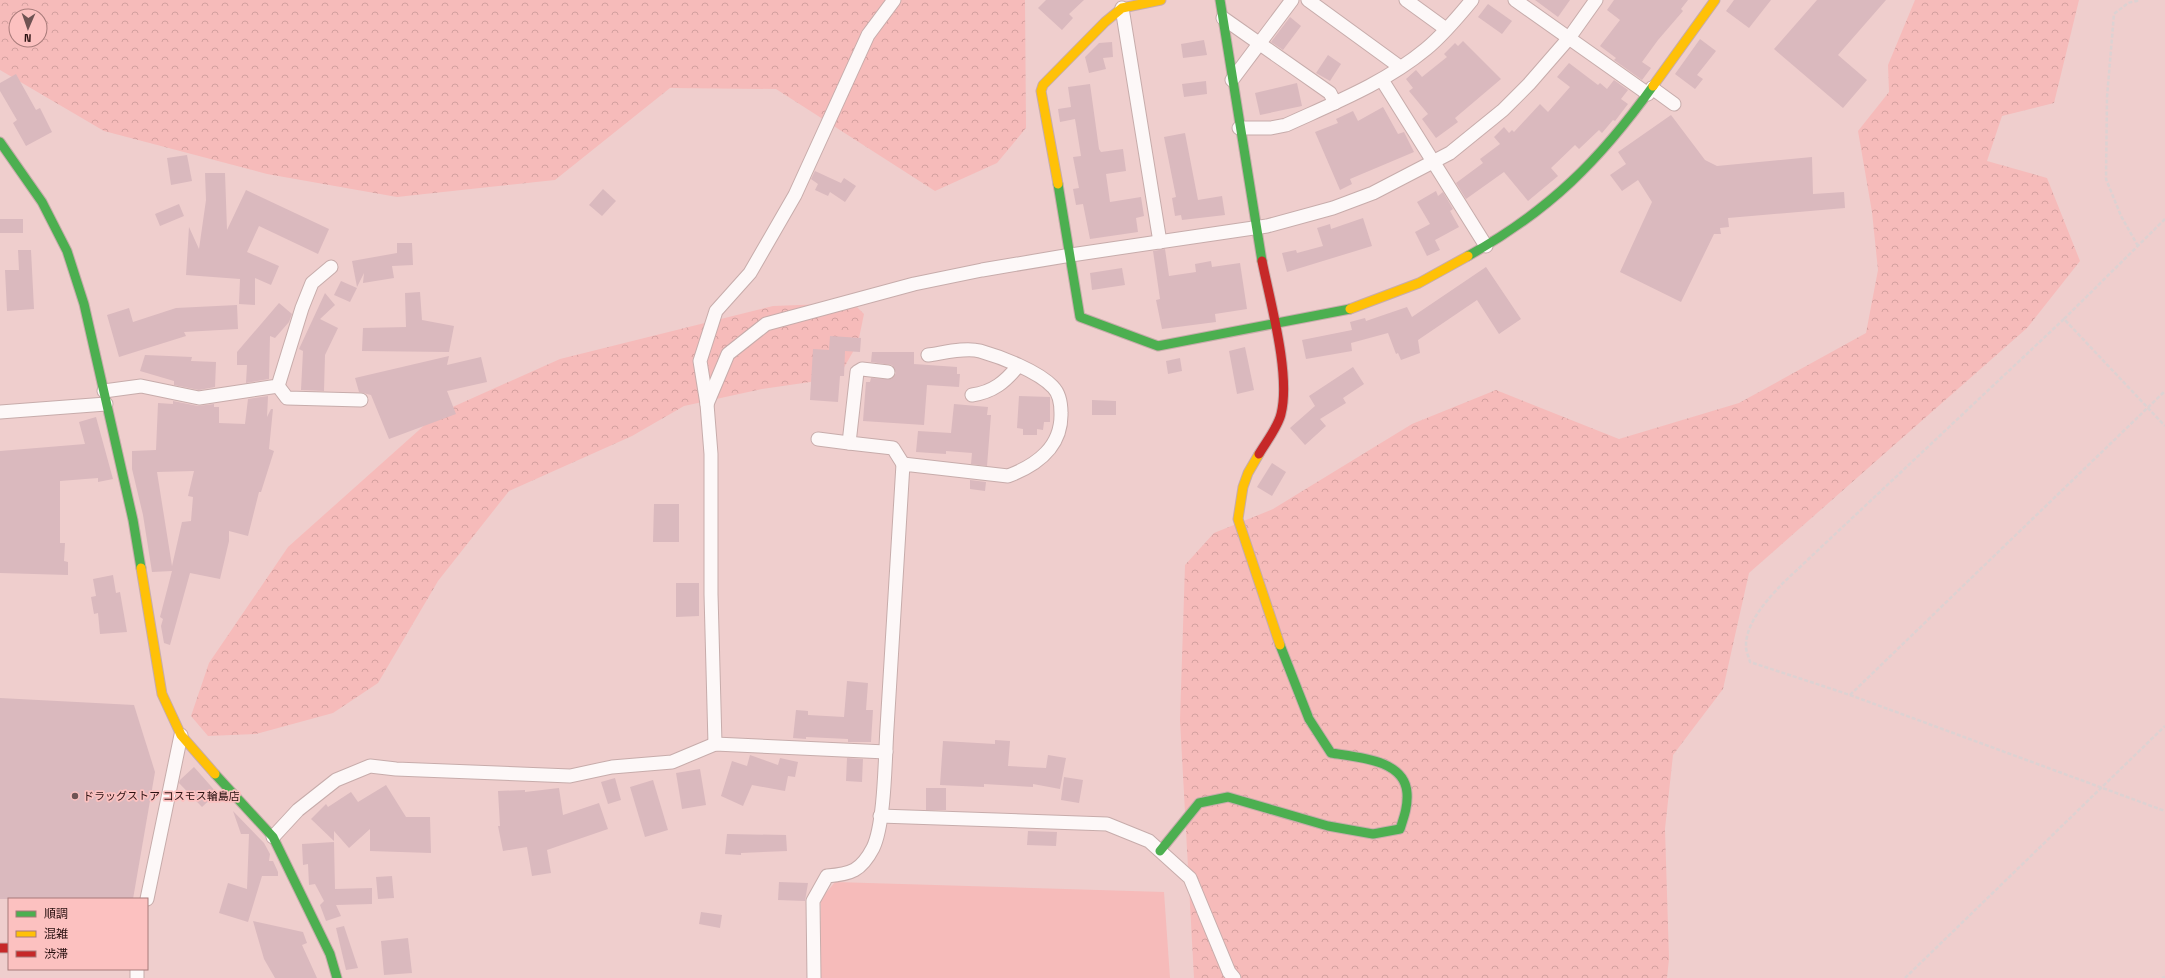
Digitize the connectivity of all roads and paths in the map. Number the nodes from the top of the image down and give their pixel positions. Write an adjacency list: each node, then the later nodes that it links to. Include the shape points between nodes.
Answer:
1 (894, 0): 43 (street, via 868,35 796,195 750,273 716,311 700,361)
2 (1161, 0): 12 (street)
3 (1220, 0): 13 (street)
4 (1292, 0): 16 (street)
5 (1308, 0): 17 (street)
6 (1406, 0): 14 (street)
7 (1472, 0): 14 (street)
8 (1515, 0): 15 (street)
9 (1596, 0): 15 (street)
10 (1715, 0): 20 (street)
11 (2140, 0): 30 (path, via 2128,3 2114,14 2107,97 2106,179 2121,216)
12 (1122, 8): 28 (street); 31 (street, via 1058,69 1043,85 1041,91)
13 (1223, 18): 16 (street); 18 (street)
14 (1446, 29): 17 (street, via 1426,49)
15 (1569, 38): 20 (street); 25 (street, via 1503,110 1466,140)
16 (1259, 44): 18 (street); 21 (street, via 1330,93)
17 (1400, 67): 19 (street)
18 (1232, 80): 23 (street)
19 (1382, 80): 21 (street); 25 (street)
20 (1650, 91): 22 (street); 29 (street, via 1623,128 1582,173 1548,204)
21 (1334, 103): 23 (street, via 1286,125)
22 (1674, 104)
23 (1239, 128): 27 (street)
24 (0, 142): 41 (street, via 42,202 67,250 84,304)
25 (1433, 162): 27 (street, via 1366,196 1298,218); 29 (street)
26 (2165, 219): 30 (path)
27 (1255, 228): 28 (street); 34 (street)
28 (1160, 242): 31 (street)
29 (1486, 246): 34 (street, via 1419,283 1343,312)
30 (2138, 246): 33 (path)
31 (1071, 255): 34 (street, via 1080,317 1158,346); 43 (street, via 914,284 766,324 728,354)
32 (330, 267): 38 (street, via 312,283)
33 (2064, 319): 44 (path); 50 (path, via 1783,583 1767,600 1748,630 1746,647 1750,662)
34 (1275, 326): 59 (street, via 1282,362 1283,404 1281,415 1248,473 1243,487 1238,519 1241,531 1308,720 1331,753 1373,759 1396,769 1407,789 1407,812 1400,829 1372,834 1328,826 1228,797 1200,803)
35 (928, 355): 36 (street, via 978,351)
36 (1018, 366): 40 (street, via 1000,385 984,394); 49 (street, via 1045,380 1054,388 1061,406 1056,442 1038,462 1008,476)
37 (888, 372): 48 (street, via 862,368 857,372)
38 (278, 386): 41 (street, via 199,398 141,386); 42 (street, via 287,398)
39 (2165, 391): 44 (path)
40 (972, 395)
41 (105, 397): 45 (street); 52 (street, via 133,520 162,694)
42 (361, 400)
43 (707, 404): 53 (street, via 711,454)
44 (2148, 408): 46 (path); 50 (path)
45 (0, 412)
46 (2165, 426)
47 (818, 439): 48 (street)
48 (849, 443): 49 (street, via 894,448)
49 (903, 464): 54 (street)
50 (1850, 695): 55 (path)
51 (2165, 726): 55 (path)
52 (181, 735): 58 (street); 60 (street)
53 (715, 744): 54 (street); 58 (street, via 672,762 612,767 570,776 370,766 336,780 298,810)
54 (886, 752): 57 (street)
55 (2102, 787): 56 (path); 65 (path)
56 (2165, 811)
57 (880, 816): 59 (street, via 1107,824 1149,841); 63 (street, via 878,835 863,863 852,872 827,876 813,901)
58 (273, 837): 62 (street, via 330,954)
59 (1160, 851): 64 (street, via 1190,878 1225,964)
60 (147, 898)
61 (2165, 977): 66 (path)
62 (337, 978)
63 (814, 978)
64 (1234, 978)
65 (1905, 978)
66 (2162, 978)

